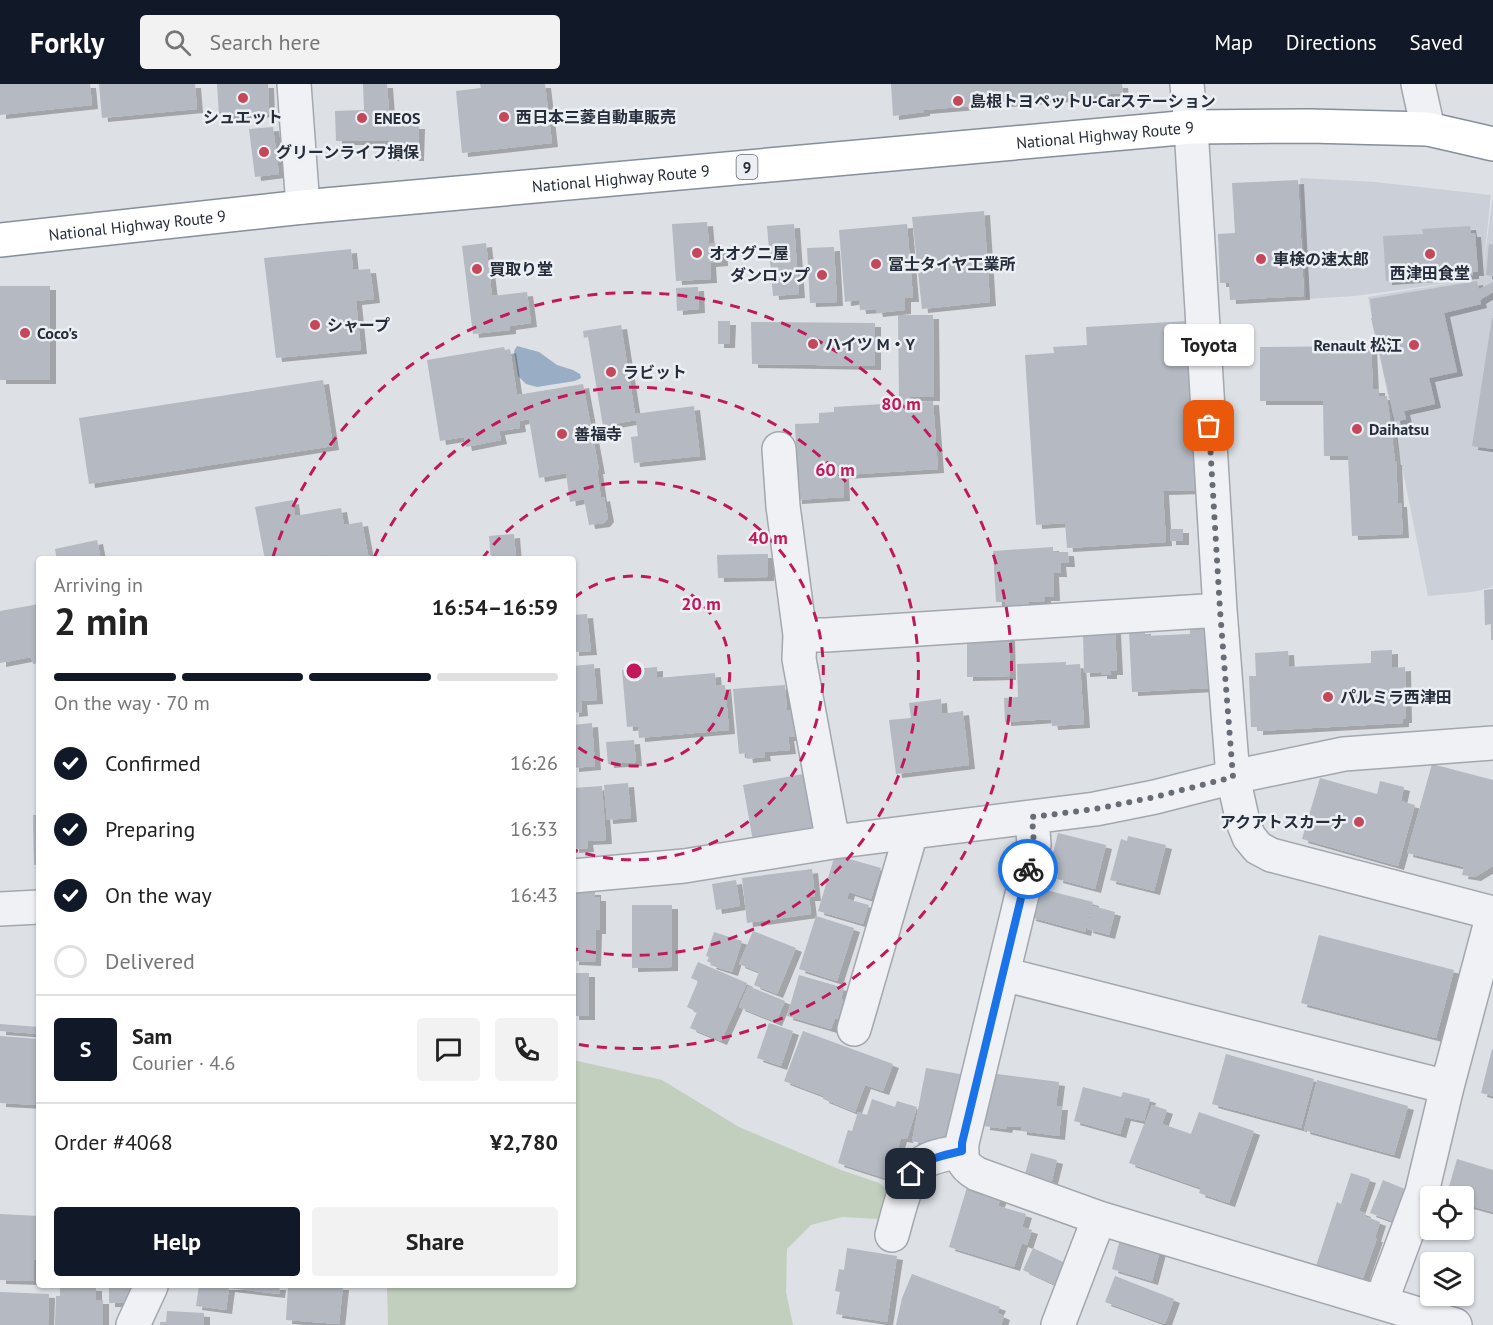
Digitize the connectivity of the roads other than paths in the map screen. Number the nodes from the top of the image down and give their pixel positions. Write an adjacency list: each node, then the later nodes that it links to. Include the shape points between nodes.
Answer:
1 (294, 84): 7 (street)
2 (1187, 84): 4 (street)
3 (1418, 84): 5 (street)
4 (1191, 127): 5 (highway, National Highway Route 9 / 9); 7 (highway, National Highway Route 9 / 9); 10 (street)
5 (1428, 129): 6 (highway, National Highway Route 9 / 9)
6 (1493, 144)
7 (303, 207): 8 (highway, National Highway Route 9 / 9)
8 (0, 240)
9 (779, 449): 11 (street)
10 (1220, 610): 11 (street); 13 (street)
11 (800, 635): 16 (street, via 800,659)
12 (1493, 743): 13 (street, via 1344,754)
13 (1233, 777): 14 (street, via 1095,809); 20 (street, via 1249,837 1271,855)
14 (1032, 817): 15 (street); 21 (street, via 1034,845)
15 (911, 832): 16 (street); 22 (street)
16 (833, 842): 17 (street, via 684,866)
17 (576, 876)
18 (36, 907): 19 (street)
19 (0, 909)
20 (1493, 913): 23 (street)
21 (1003, 974): 23 (street); 24 (street)
22 (854, 1029)
23 (1447, 1087): 28 (street, via 1422,1192)
24 (962, 1151): 25 (street, via 966,1167 977,1174); 26 (street, via 933,1158 917,1168 908,1181)
25 (1099, 1218): 28 (street); 30 (street)
26 (892, 1235)
27 (150, 1288): 29 (street)
28 (1381, 1302): 31 (street)
29 (133, 1325)
30 (1058, 1325)
31 (1455, 1325)

